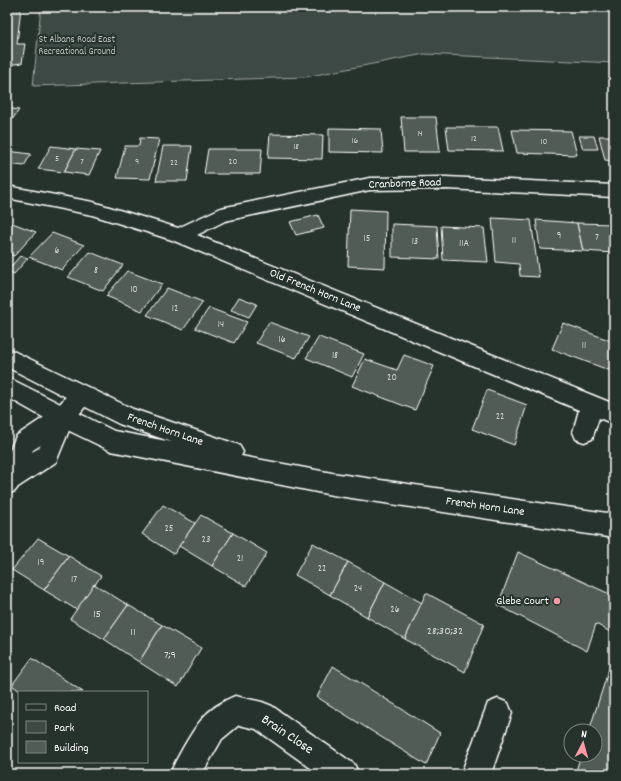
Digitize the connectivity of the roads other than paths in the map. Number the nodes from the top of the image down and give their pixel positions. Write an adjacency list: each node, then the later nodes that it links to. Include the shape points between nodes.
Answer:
1 (614, 191): 3 (street, Cranborne Road, via 446,183 370,184 220,215)
2 (7, 192): 3 (street, Old French Horn Lane, via 93,209)
3 (180, 235): 7 (street, Old French Horn Lane)
4 (7, 357): 6 (street, French Horn Lane)
5 (7, 386): 9 (street, French Horn Lane)
6 (81, 395): 9 (street); 12 (street, French Horn Lane, via 127,417)
7 (591, 405): 8 (street, Old French Horn Lane); 10 (street)
8 (614, 414)
9 (63, 417): 11 (street, via 48,456); 12 (street, French Horn Lane, via 111,440)
10 (584, 432)
11 (9, 481)
12 (332, 484): 13 (street, French Horn Lane)
13 (614, 526)
14 (498, 713): 17 (street)
15 (185, 774): 16 (street, Brain Close, via 212,729 235,710 262,716)
16 (344, 774)
17 (476, 774)

